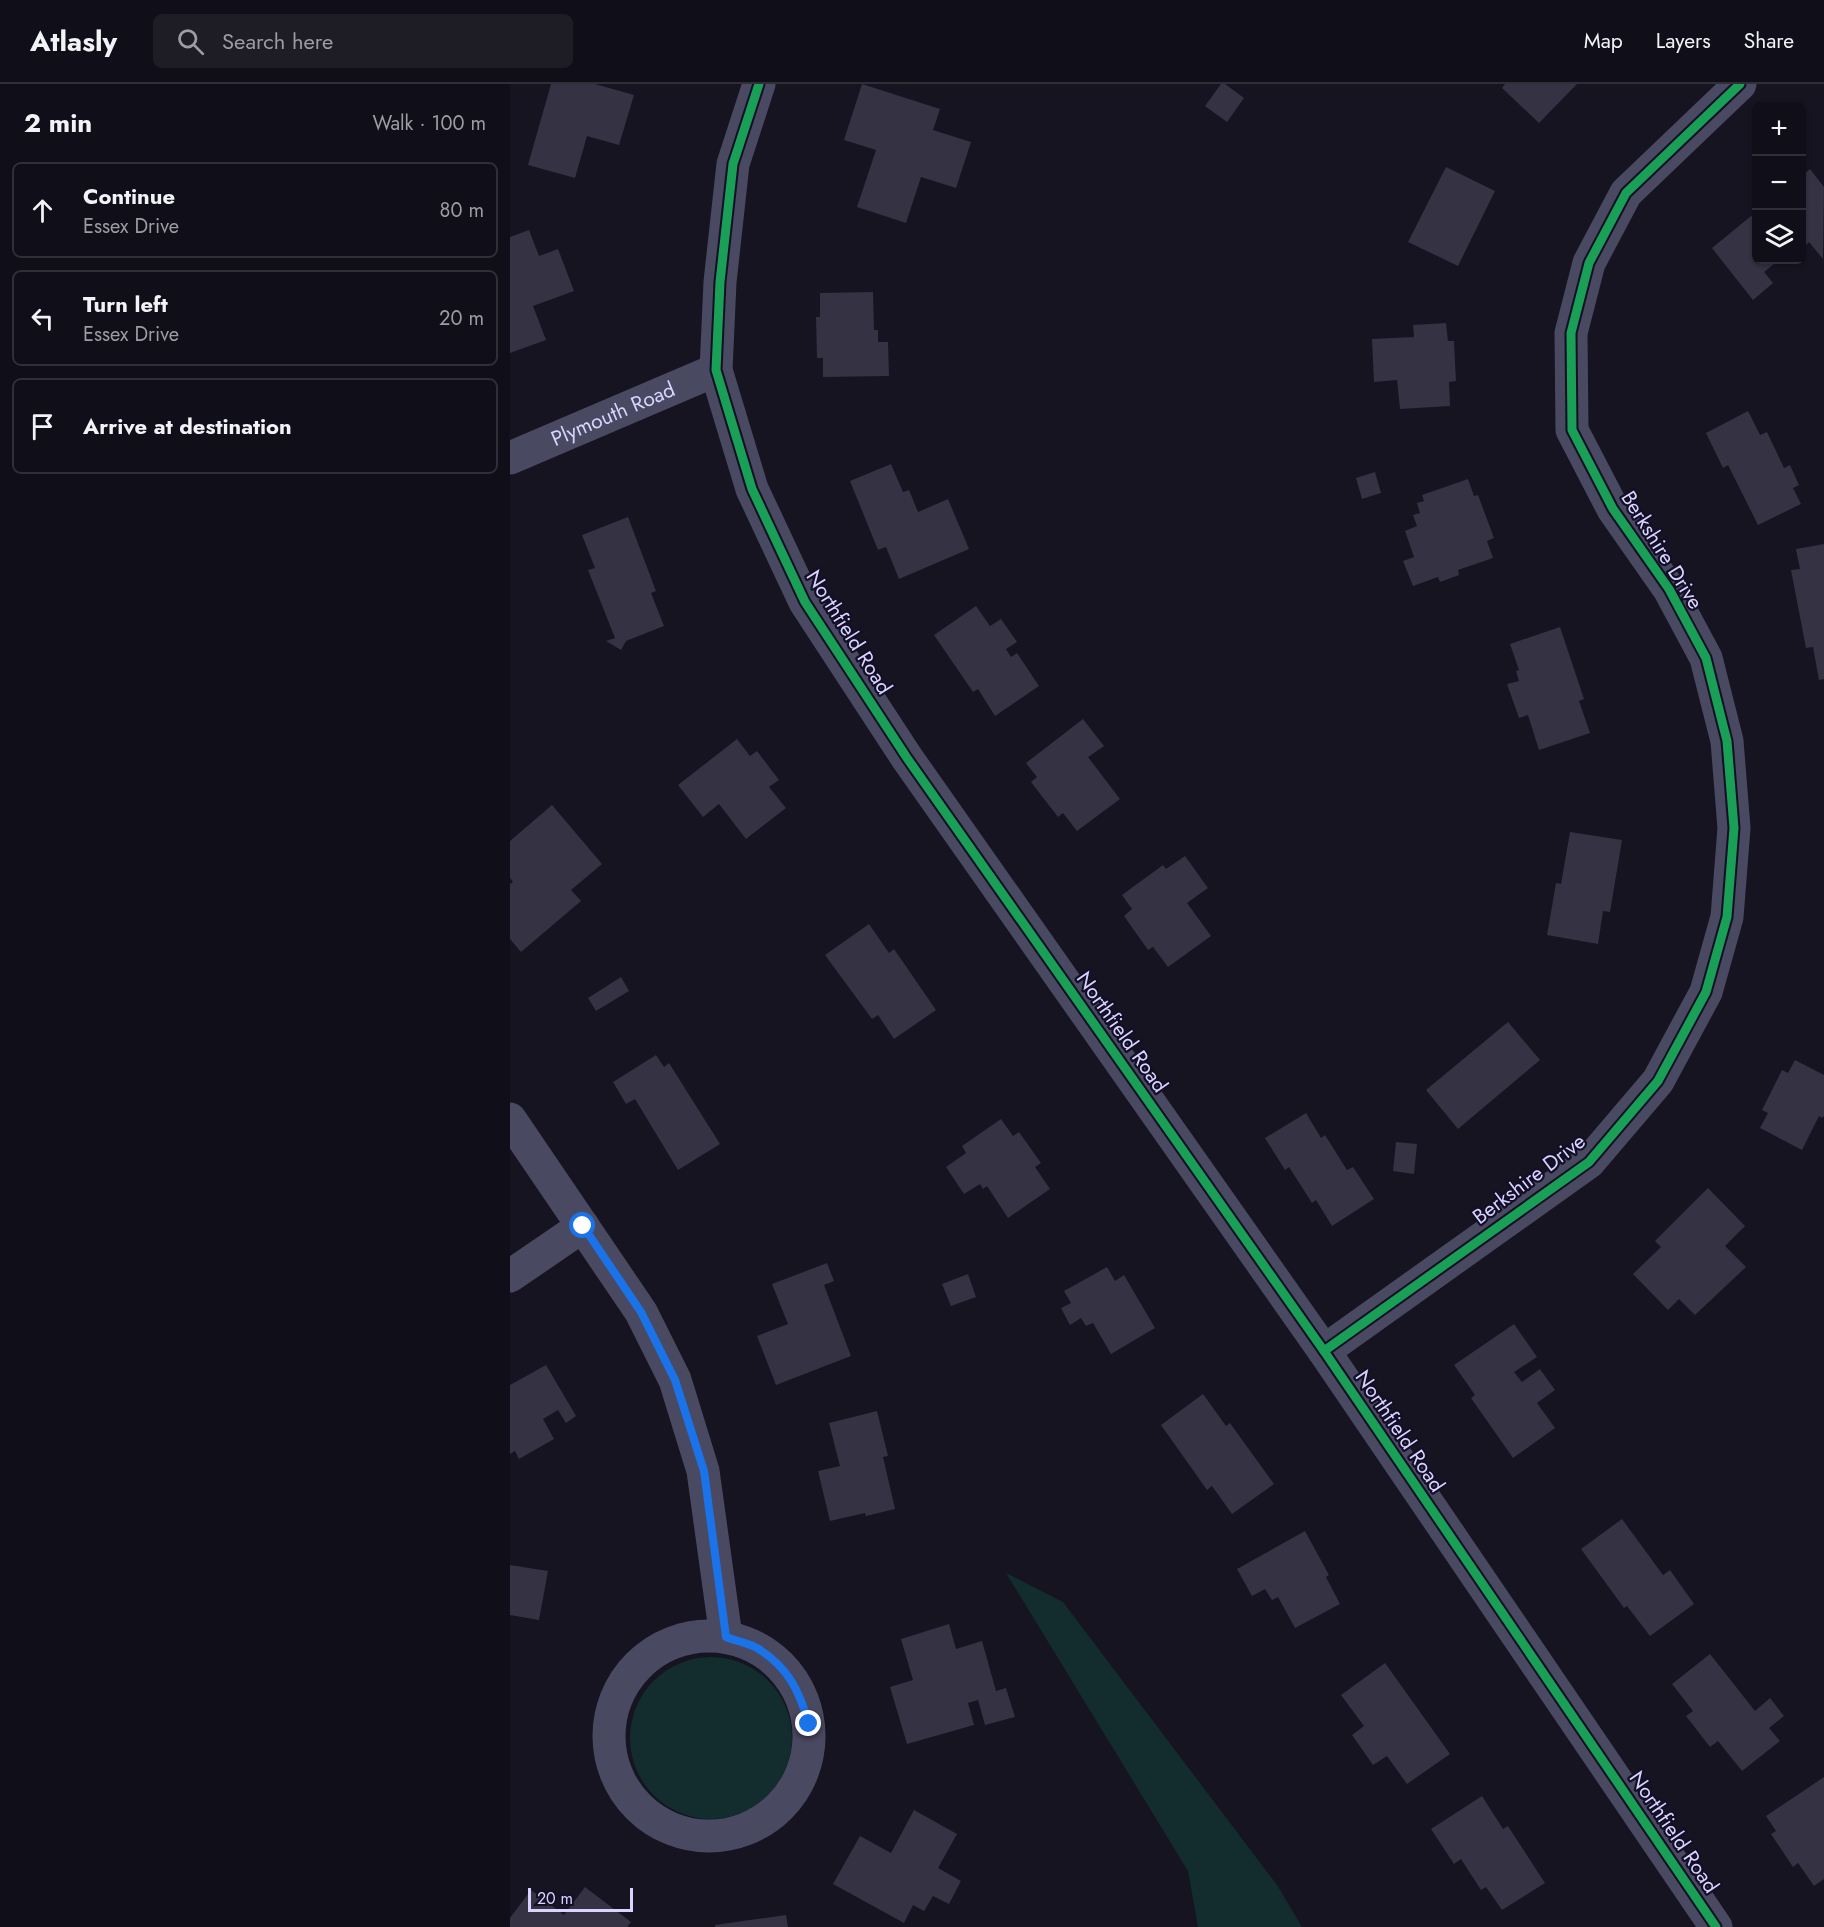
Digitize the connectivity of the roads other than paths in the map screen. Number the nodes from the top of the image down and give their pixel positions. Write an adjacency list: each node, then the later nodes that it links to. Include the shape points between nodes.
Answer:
1 (759, 84): 3 (street, Northfield Road, via 734,164 720,282)
2 (1740, 84): 8 (street, Berkshire Drive, via 1626,193 1589,263 1571,333 1572,430 1613,509 1669,589 1706,658 1727,741 1734,828 1727,916 1706,992 1658,1081 1589,1162)
3 (716, 370): 4 (street, Plymouth Road); 8 (street, Northfield Road, via 752,489 805,602 914,767)
4 (510, 458)
5 (510, 1119): 6 (street)
6 (583, 1226): 7 (street); 9 (street, via 641,1312 675,1380 704,1471)
7 (510, 1276)
8 (1323, 1351): 10 (street, Northfield Road)
9 (726, 1637): 9 (street, via 692,1638 659,1649 633,1671 615,1700 608,1734 613,1767 629,1798 654,1821 685,1834 720,1836 750,1828 777,1810 797,1785 808,1755 809,1724 800,1693 781,1667 756,1648)
10 (1716, 1927)

